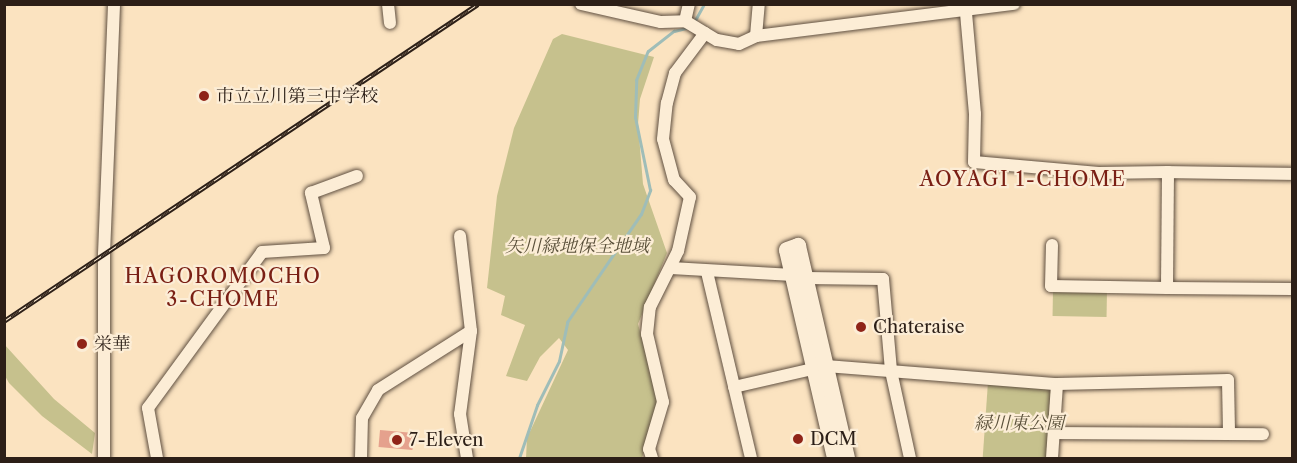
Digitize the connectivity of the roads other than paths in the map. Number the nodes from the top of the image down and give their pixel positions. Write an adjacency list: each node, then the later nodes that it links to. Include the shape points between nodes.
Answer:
1 (114, 4): 30 (street, via 104,254)
2 (388, 4): 9 (street)
3 (581, 4): 8 (street, via 646,20)
4 (689, 4): 8 (street)
5 (759, 4): 11 (street)
6 (1014, 4): 7 (street)
7 (966, 13): 11 (street); 12 (street, via 975,114 974,162 1099,172)
8 (685, 21): 10 (street)
9 (390, 23)
10 (701, 31): 11 (street, via 739,44); 17 (street, via 675,73 667,103 663,139 674,180 690,197)
11 (756, 36)
12 (1168, 172): 13 (street); 20 (street)
13 (1293, 174)
14 (357, 176): 31 (street, via 311,193 324,248 262,252 148,408)
15 (460, 236): 22 (street)
16 (1052, 245): 20 (street, via 1051,286)
17 (671, 268): 18 (street); 34 (street, via 650,307 647,334 663,402 649,449)
18 (706, 272): 19 (street); 26 (street)
19 (800, 277): 23 (street); 24 (street, via 883,279)
20 (1167, 288): 21 (street)
21 (1293, 289)
22 (471, 332): 32 (street, via 378,390 362,418); 33 (street, via 460,414)
23 (820, 366): 24 (street); 26 (street); 36 (street); 37 (street)
24 (891, 371): 25 (street); 38 (street)
25 (1057, 384): 27 (street); 28 (street, via 1228,380)
26 (734, 387): 35 (street)
27 (1054, 433): 28 (street); 39 (street)
28 (1228, 434): 29 (street)
29 (1263, 434)
30 (104, 459)
31 (157, 459)
32 (361, 459)
33 (467, 459)
34 (652, 459)
35 (751, 459)
36 (835, 459)
37 (847, 459)
38 (910, 459)
39 (1052, 459)

